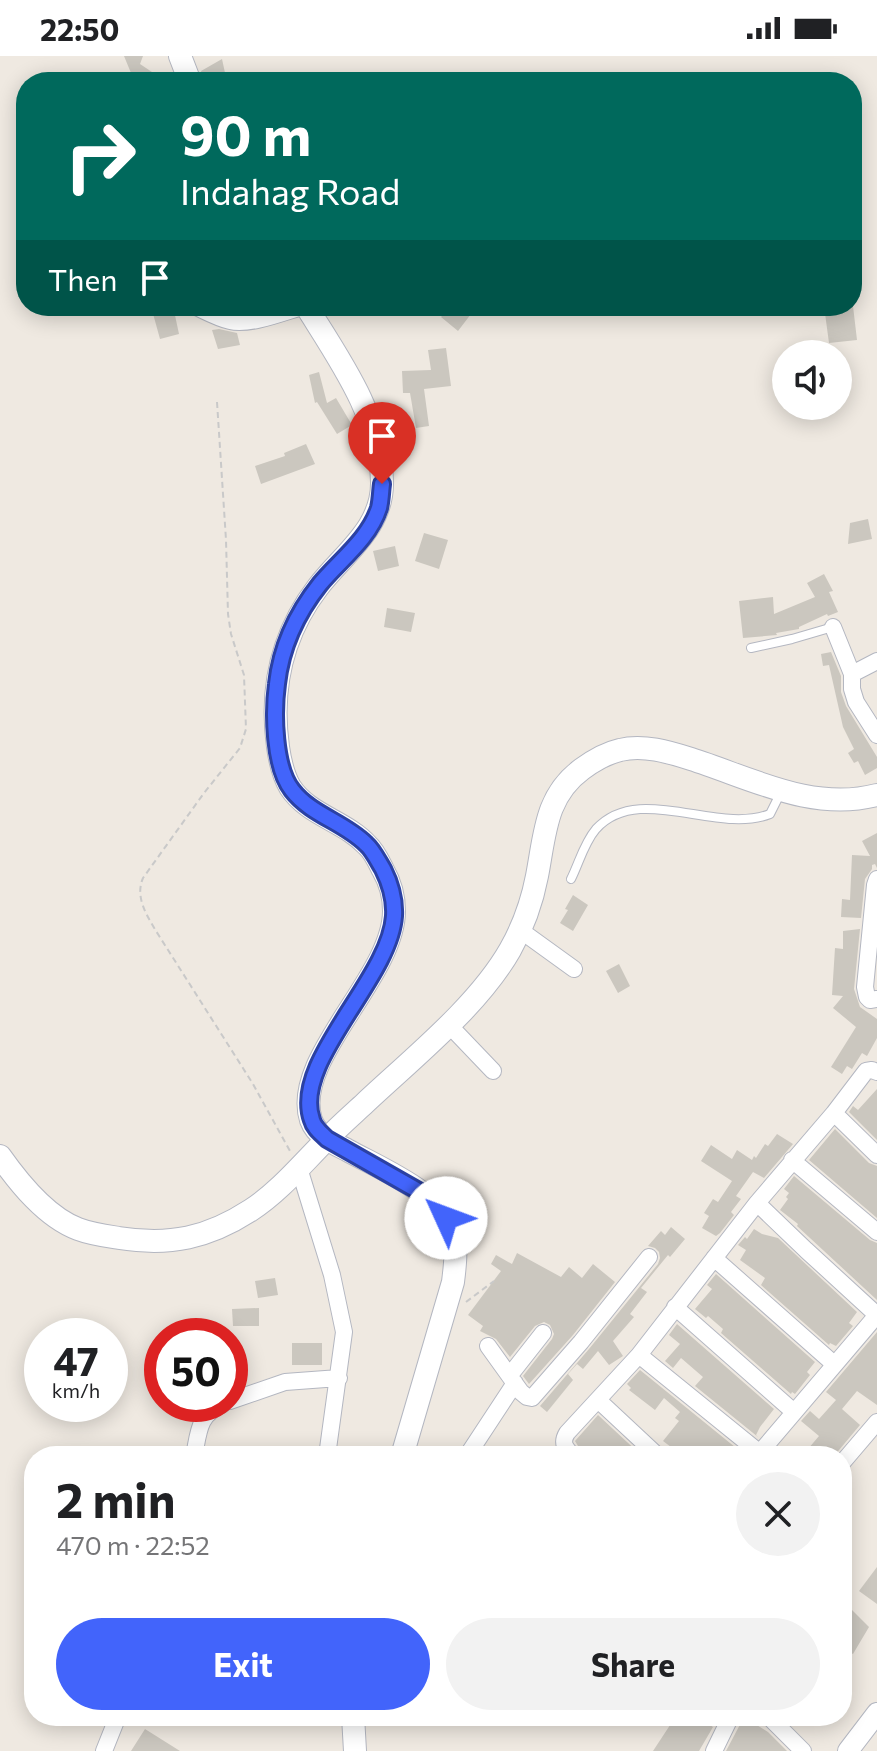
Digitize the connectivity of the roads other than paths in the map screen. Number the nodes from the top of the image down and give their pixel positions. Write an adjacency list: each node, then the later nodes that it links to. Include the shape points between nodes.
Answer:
1 (217, 316): 2 (street, via 239,322)
2 (267, 316)
3 (312, 316): 20 (main road, via 366,412 382,484 372,523 320,584 293,626 276,688 278,747 291,789 367,844 386,875 395,908 388,945 316,1071 310,1111)
4 (833, 627): 5 (lane); 7 (street)
5 (751, 648)
6 (877, 661): 7 (street)
7 (852, 674): 8 (street, via 856,702)
8 (876, 731)
9 (781, 791): 10 (main road, via 841,800); 11 (lane, via 770,814 758,818 621,812 595,830); 13 (main road, via 668,752 630,748 600,758 557,794)
10 (877, 795)
11 (571, 879)
12 (877, 879): 15 (street, via 865,987 870,1000)
13 (520, 930): 14 (street); 16 (main road, via 497,970)
14 (574, 969)
15 (877, 999)
16 (449, 1025): 17 (street); 20 (main road)
17 (493, 1071)
18 (877, 1072): 19 (street, via 866,1071)
19 (834, 1113): 21 (street); 23 (street)
20 (327, 1139): 24 (main road); 44 (main road, via 436,1203 453,1231 453,1282)
21 (877, 1155)
22 (0, 1156): 24 (main road, via 54,1215 77,1229 136,1241 173,1242 205,1234 251,1210)
23 (792, 1160): 25 (street); 26 (street)
24 (299, 1168): 35 (street, via 343,1320)
25 (757, 1203): 28 (street); 30 (street)
26 (877, 1232)
27 (649, 1257): 36 (street, via 533,1397 524,1395)
28 (714, 1258): 29 (street); 34 (street)
29 (675, 1307): 33 (street); 39 (street)
30 (877, 1315): 34 (street)
31 (543, 1333): 36 (street)
32 (488, 1346): 36 (street)
33 (639, 1355): 38 (street); 48 (street)
34 (834, 1364): 39 (street)
35 (339, 1378): 37 (street, via 285,1382); 43 (street)
36 (512, 1379): 45 (street)
37 (248, 1395)
38 (598, 1400): 46 (street, via 567,1433); 47 (street)
39 (794, 1412): 49 (street)
40 (201, 1422): 42 (street)
41 (877, 1422): 50 (street)
42 (196, 1446)
43 (329, 1446)
44 (405, 1446)
45 (473, 1446)
46 (564, 1446)
47 (647, 1446)
48 (748, 1446)
49 (765, 1446)
50 (852, 1451)
51 (877, 1713): 60 (street)
52 (114, 1726): 56 (street)
53 (354, 1726): 57 (main road)
54 (726, 1726): 58 (street)
55 (778, 1726): 59 (street)
56 (104, 1751)
57 (355, 1751)
58 (714, 1751)
59 (803, 1751)
60 (848, 1751)

